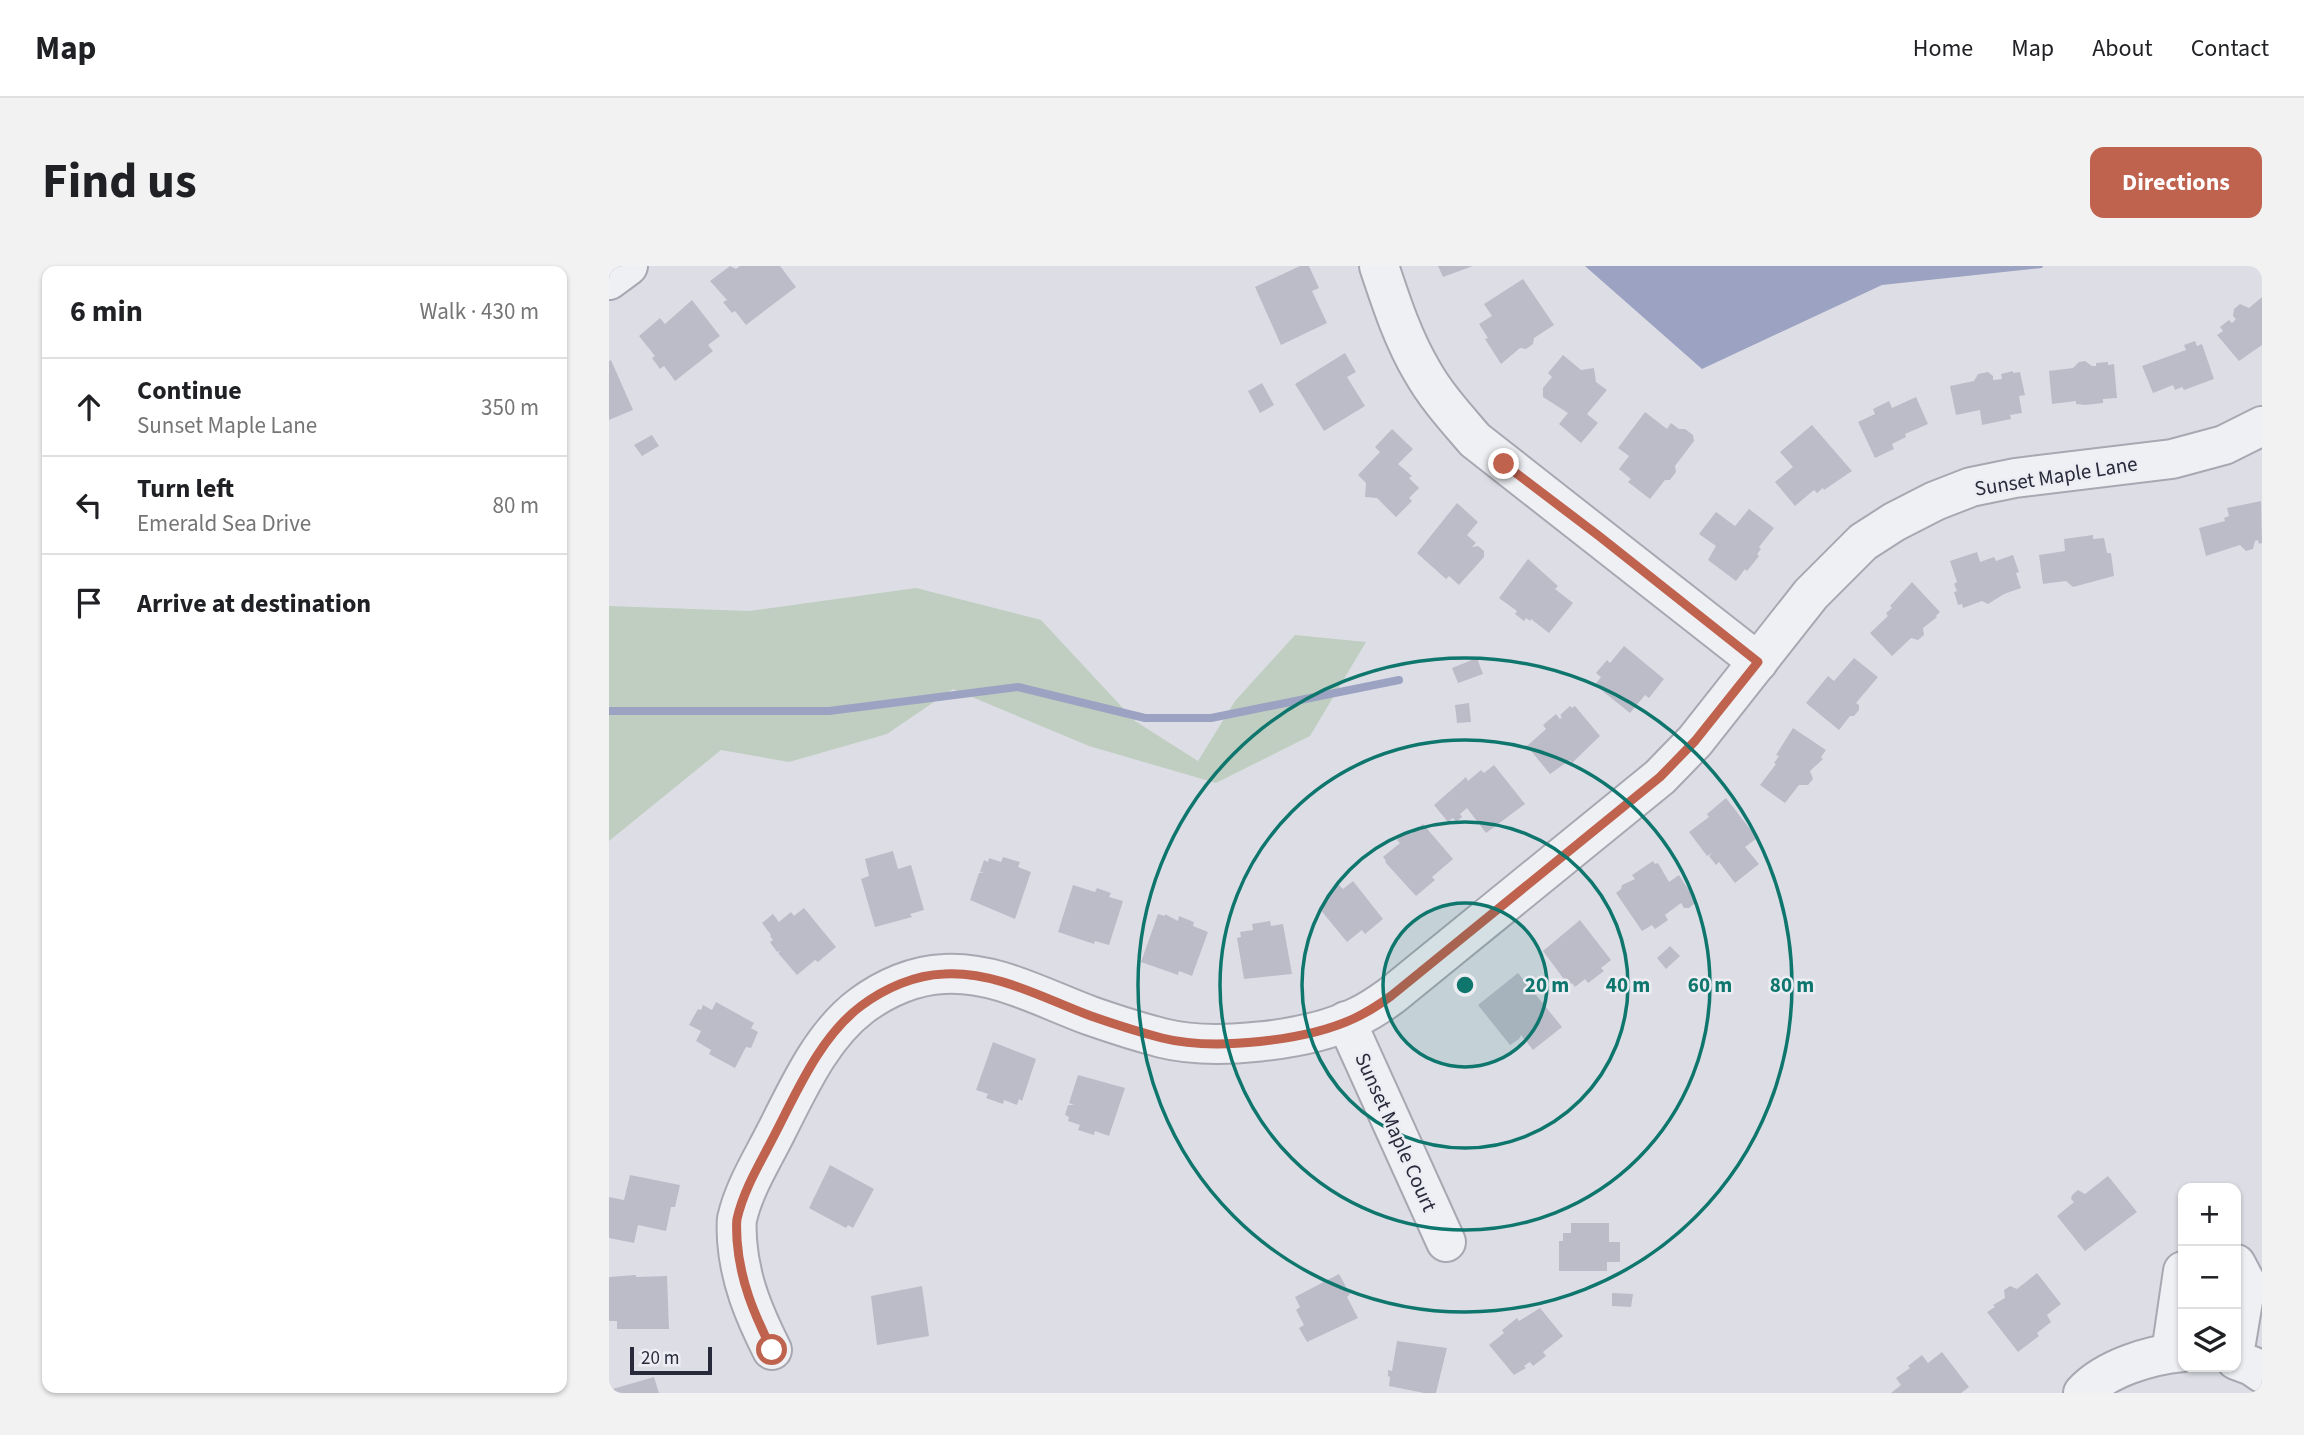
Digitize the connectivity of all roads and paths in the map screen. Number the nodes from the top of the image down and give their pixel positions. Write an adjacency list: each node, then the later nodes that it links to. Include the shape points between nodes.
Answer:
1 (628, 266): 3 (street)
2 (1379, 266): 5 (street, via 1423,373 1475,440)
3 (609, 280)
4 (2262, 426): 5 (street, Sunset Maple Lane, via 2224,445 2172,459 2015,478 1971,487 1935,501 1863,542 1811,594)
5 (1758, 662): 6 (street, Sunset Maple Lane, via 1660,777 1391,996)
6 (1346, 1021): 7 (street, Sunset Maple Court); 11 (street, Sunset Maple Lane, via 1294,1036 1215,1044 1164,1039 991,979 945,974 909,981 879,994 859,1007 827,1042 748,1187 736,1222 745,1290)
7 (1445, 1242)
8 (2241, 1274): 10 (street, via 2246,1283)
9 (2180, 1309): 12 (street)
10 (2241, 1313)
11 (772, 1350)
12 (2177, 1352): 15 (street, via 2116,1371)
13 (2241, 1362): 14 (street)
14 (2262, 1373)
15 (2083, 1393)

